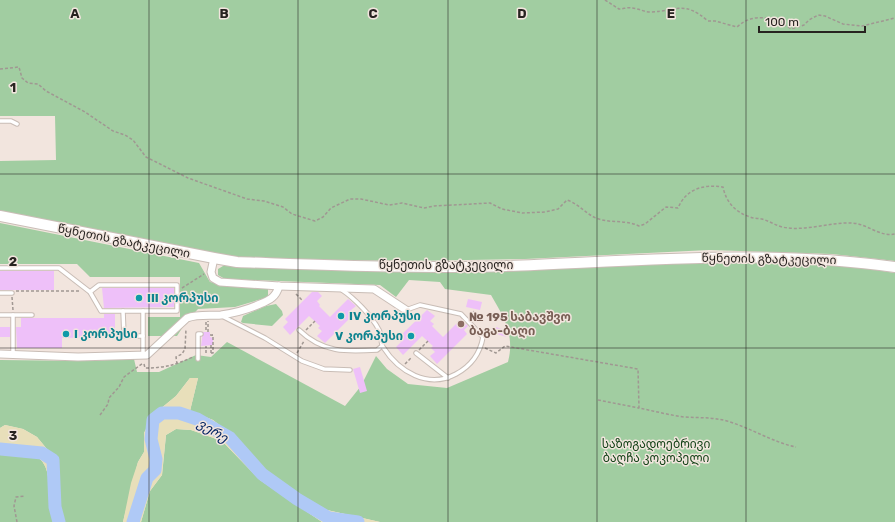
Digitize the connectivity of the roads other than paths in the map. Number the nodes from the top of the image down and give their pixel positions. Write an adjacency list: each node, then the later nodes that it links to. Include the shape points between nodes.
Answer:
1 (0, 121): 2 (lane)
2 (17, 124)
3 (0, 216): 4 (main road, წყნეთის გზატკეცილი)
4 (214, 258): 5 (main road, წყნეთის გზატკეცილი, via 243,262 437,267 731,257 850,261); 7 (street, via 211,272 213,278 220,282)
5 (895, 267)
6 (0, 268): 9 (lane, via 60,268)
7 (279, 286): 8 (street); 18 (street, via 276,295 270,300 242,312)
8 (337, 286): 12 (street, via 374,288); 22 (lane, via 352,297 380,330)
9 (90, 292): 13 (lane, via 101,311); 14 (lane, via 99,285 177,285 177,311)
10 (0, 293): 11 (lane)
11 (12, 294)
12 (406, 310): 29 (lane, via 420,305 461,314 483,337 475,359 464,370)
13 (123, 311): 14 (lane); 21 (lane, via 124,336)
14 (143, 311): 21 (lane)
15 (0, 315): 16 (lane)
16 (13, 315): 17 (lane); 25 (lane)
17 (32, 315)
18 (220, 315): 26 (street, via 194,315 149,354); 28 (lane, via 295,357 324,369)
19 (299, 330): 22 (lane, via 307,337 337,351 377,350)
20 (201, 334): 27 (lane, via 198,334)
21 (143, 336): 26 (lane)
22 (382, 346): 29 (lane, via 402,367 418,378)
23 (416, 353): 29 (lane)
24 (0, 354): 25 (street)
25 (13, 355): 26 (street)
26 (143, 356)
27 (197, 357)
28 (350, 370)
29 (448, 378)

